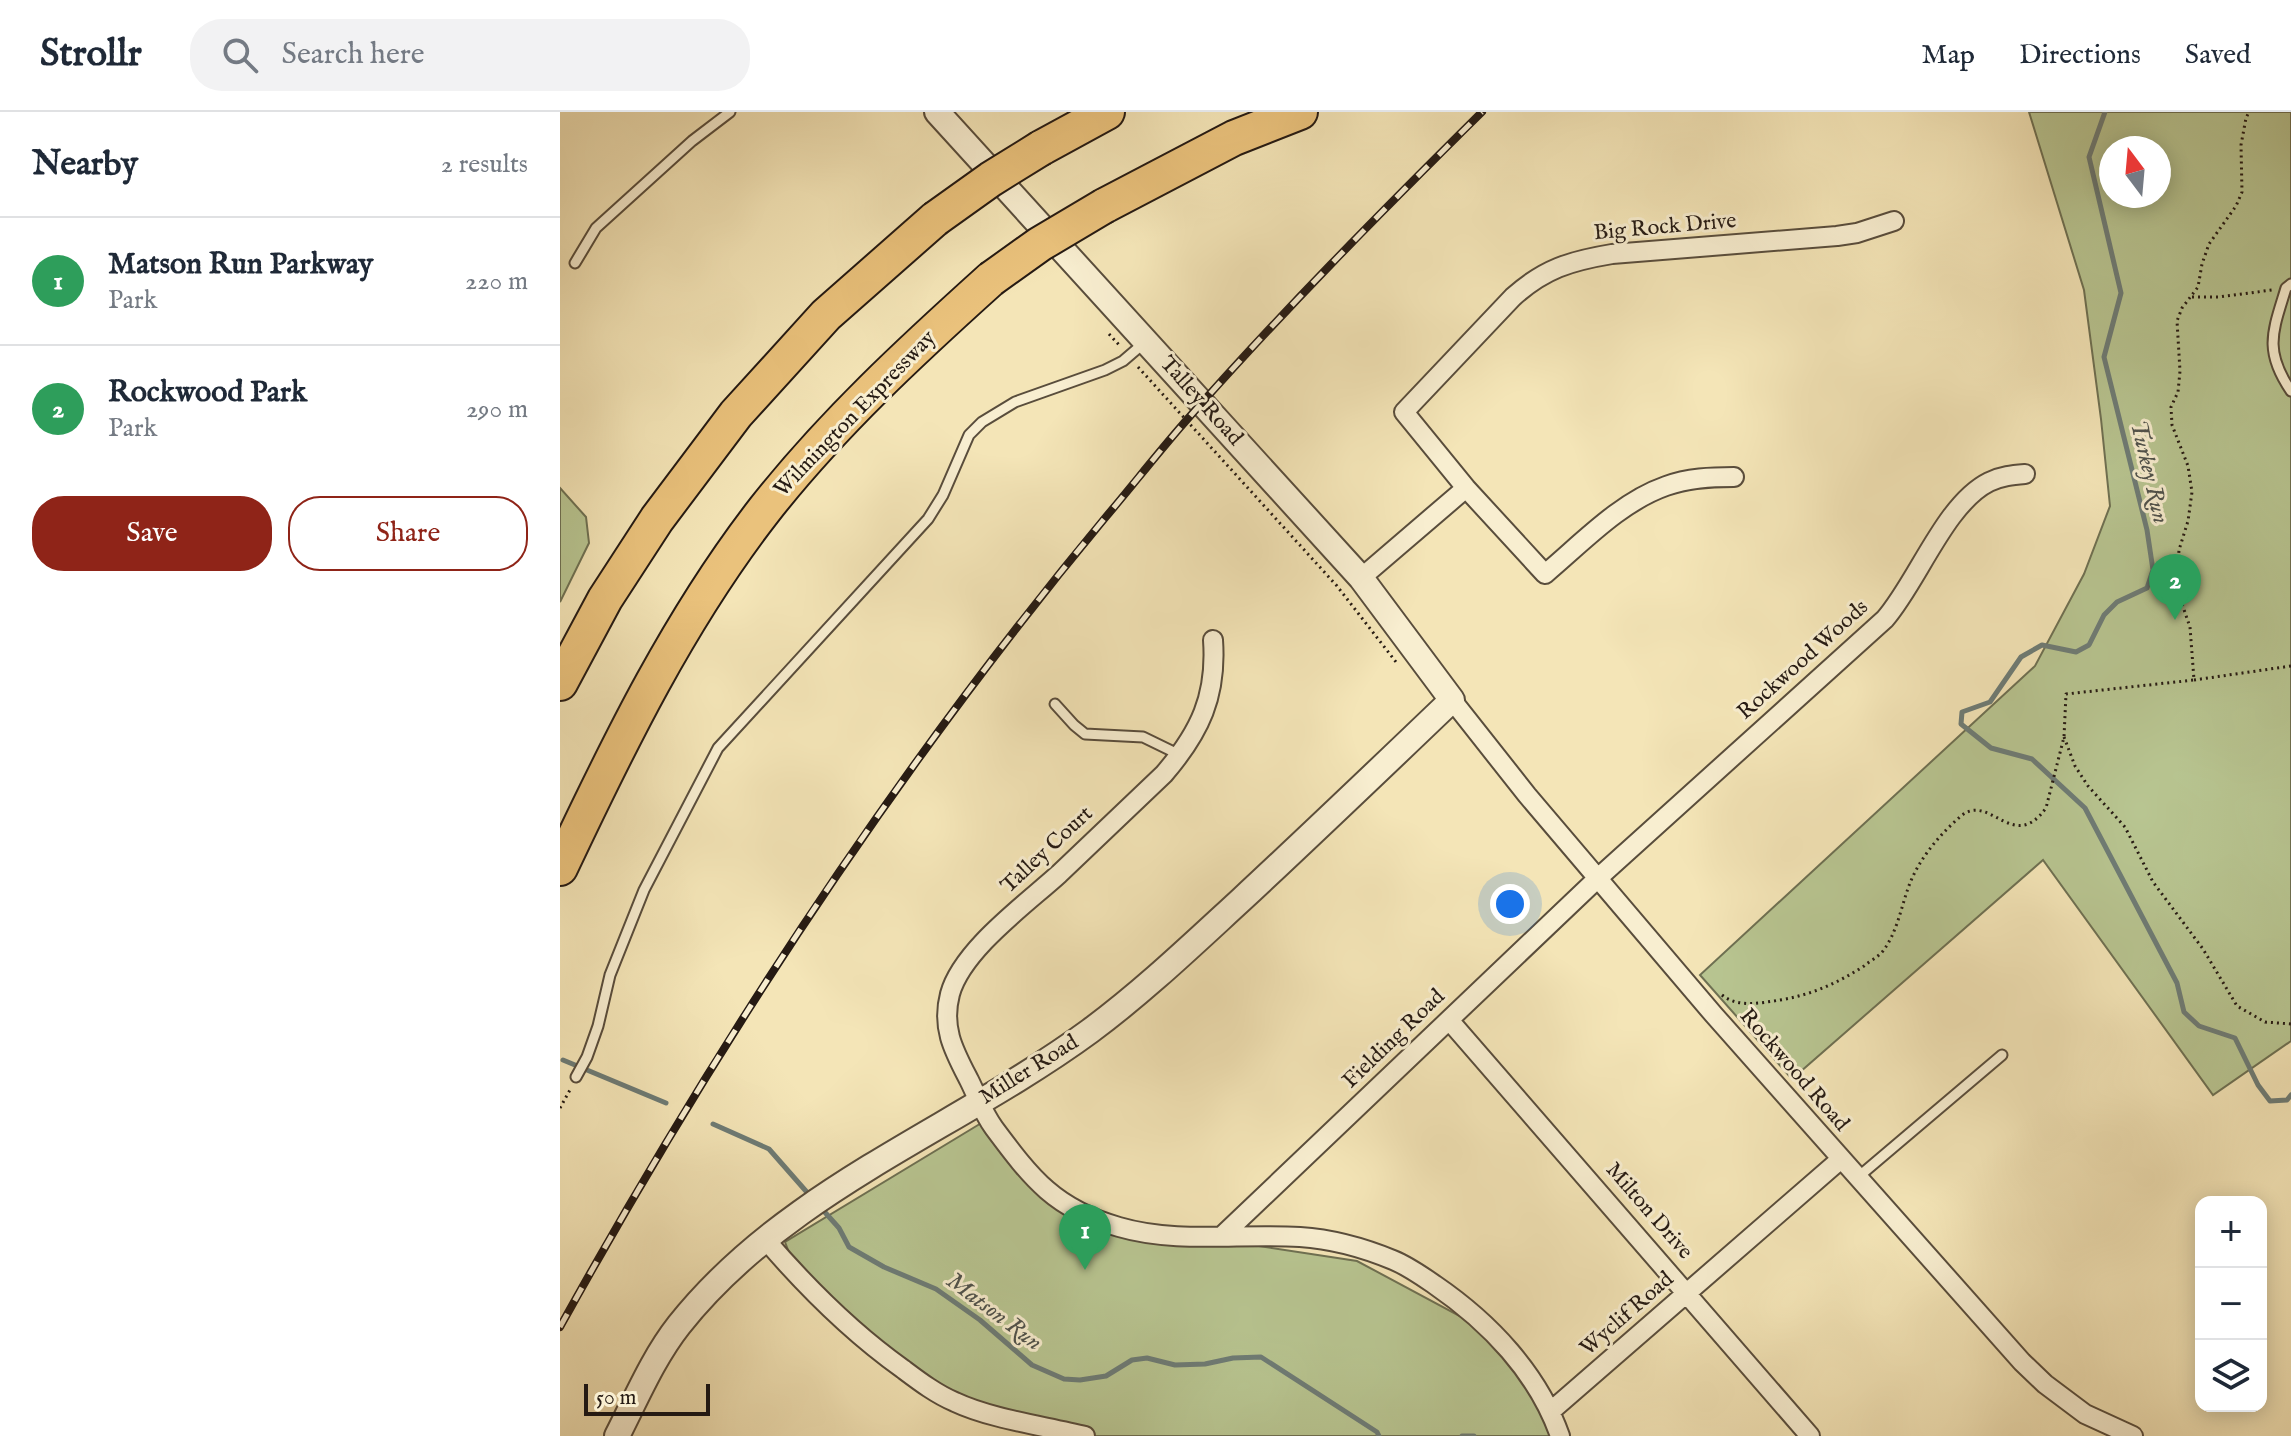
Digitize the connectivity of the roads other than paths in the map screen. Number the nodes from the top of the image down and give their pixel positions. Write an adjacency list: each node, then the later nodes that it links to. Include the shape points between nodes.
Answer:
1 (730, 112): 6 (lane, via 596,228)
2 (937, 112): 8 (street, Talley Road)
3 (1107, 112): 15 (highway, bridge, via 991,179 935,219 826,315 736,414 657,519 605,599)
4 (1300, 112): 19 (highway, Wilmington Expressway, bridge, via 1234,138 1040,244 991,279 877,384 764,511 686,623)
5 (1894, 221): 12 (street, Big Rock Drive, via 1837,236 1588,258 1530,282 1404,412)
6 (575, 263)
7 (2288, 286): 9 (lane, via 2271,335 2278,372)
8 (1147, 341): 13 (street, Talley Road); 23 (lane, via 1105,370 1015,402 982,422 969,435 928,519 718,748 644,890)
9 (2291, 391)
10 (2025, 474): 20 (street, Rockwood Woods, via 1991,481 1967,498 1885,619)
11 (1734, 477): 12 (street, via 1689,480 1647,494 1545,574)
12 (1466, 488): 13 (street)
13 (1361, 578): 16 (street, Talley Road)
14 (1213, 640): 18 (street, Talley Court, via 1207,706)
15 (560, 683)
16 (1452, 700): 20 (street, Rockwood Road); 24 (street, Miller Road, via 1145,986 1088,1032)
17 (1055, 704): 18 (lane, via 1085,734 1143,737)
18 (1180, 755): 24 (street, Talley Court, via 963,967 950,994 949,1026 956,1058)
19 (560, 868)
20 (1598, 878): 21 (street, Fielding Road); 25 (street, Rockwood Road)
21 (1449, 1020): 27 (street, Fielding Road); 29 (street, Milton Drive)
22 (2002, 1055): 26 (lane)
23 (576, 1077)
24 (978, 1102): 27 (street, Talley Court, via 1027,1172 1062,1202 1102,1222 1141,1232); 28 (street, Miller Road)
25 (1841, 1159): 26 (street, Rockwood Road); 29 (street, Wyclif Road)
26 (1857, 1178): 36 (street, Rockwood Road, via 2039,1379 2085,1414)
27 (1223, 1235): 30 (street, Talley Court, via 1333,1241 1396,1261 1485,1323)
28 (765, 1239): 31 (street, via 847,1325 918,1380 955,1402); 32 (street, Miller Road, via 677,1328)
29 (1689, 1293): 30 (street, Wyclif Road); 35 (street, Milton Drive)
30 (1551, 1411): 34 (street, Talley Court)
31 (1037, 1430): 33 (street)
32 (617, 1436)
33 (1085, 1436)
34 (1560, 1436)
35 (1810, 1436)
36 (2133, 1436)

